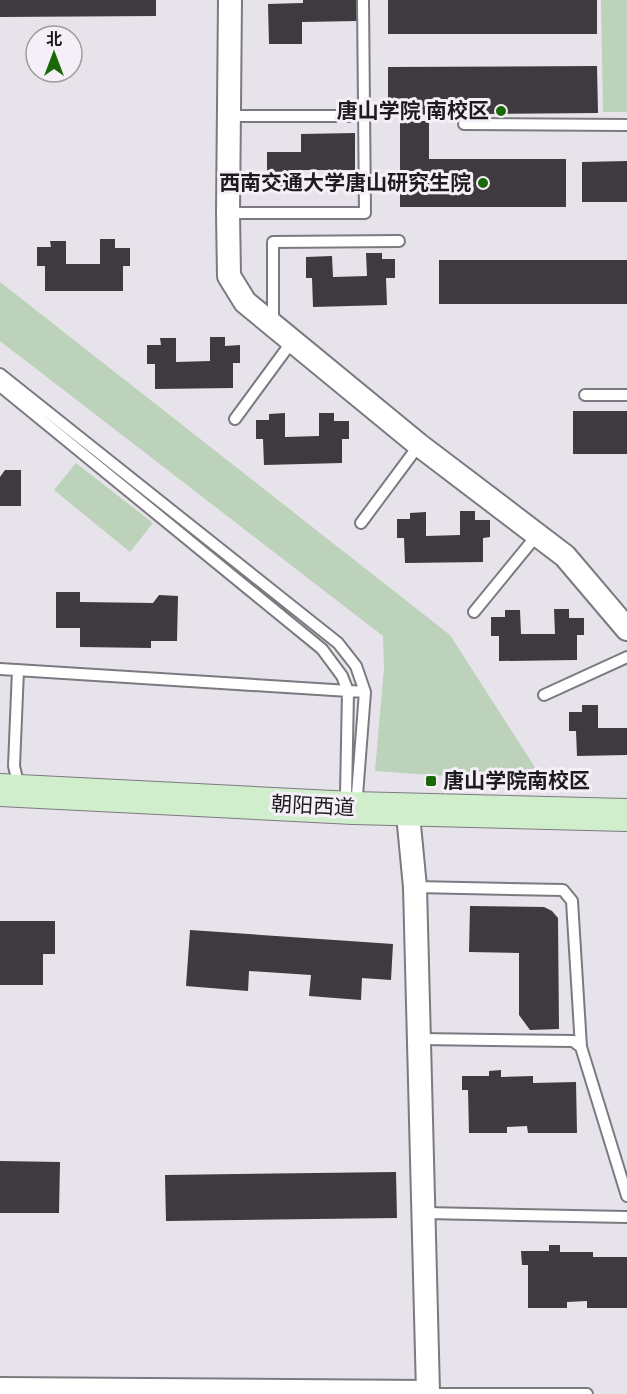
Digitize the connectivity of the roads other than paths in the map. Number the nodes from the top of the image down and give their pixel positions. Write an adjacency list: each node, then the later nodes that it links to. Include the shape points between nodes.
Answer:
1 (230, 0): 3 (street)
2 (363, 0): 4 (lane)
3 (229, 116): 4 (lane); 7 (street)
4 (364, 116): 7 (lane, via 365,213)
5 (464, 124): 6 (lane)
6 (627, 125)
7 (228, 213): 9 (street, via 230,276 245,302)
8 (399, 241): 9 (lane, via 273,242)
9 (273, 324): 10 (street)
10 (293, 340): 15 (lane); 16 (street)
11 (0, 374): 25 (lane, via 338,643 356,666)
12 (0, 386): 24 (lane, via 322,649)
13 (585, 395): 14 (lane)
14 (627, 395)
15 (235, 418)
16 (419, 445): 17 (lane); 18 (street)
17 (361, 523)
18 (537, 535): 19 (lane); 20 (street, via 565,556)
19 (474, 612)
20 (626, 626)
21 (627, 657): 26 (lane)
22 (0, 669): 23 (lane)
23 (18, 670): 24 (lane); 27 (lane, via 14,766 17,779)
24 (348, 691): 25 (lane); 28 (lane, via 346,795)
25 (365, 692): 28 (lane)
26 (544, 695)
27 (6, 796): 28 (main road, 朝阳西道); 30 (main road, 朝阳西道)
28 (353, 808): 29 (main road, 朝阳西道)
29 (627, 816)
30 (409, 825): 31 (main road, 朝阳西道); 32 (street)
31 (627, 829)
32 (415, 887): 33 (street); 34 (lane, via 563,890 572,901)
33 (420, 1039): 34 (lane, via 573,1041); 36 (street)
34 (581, 1047): 35 (lane)
35 (627, 1196)
36 (425, 1213): 37 (lane); 39 (street)
37 (627, 1217)
38 (0, 1389): 39 (street)
39 (428, 1393): 40 (lane)
40 (489, 1394): 41 (lane)
41 (587, 1394)

